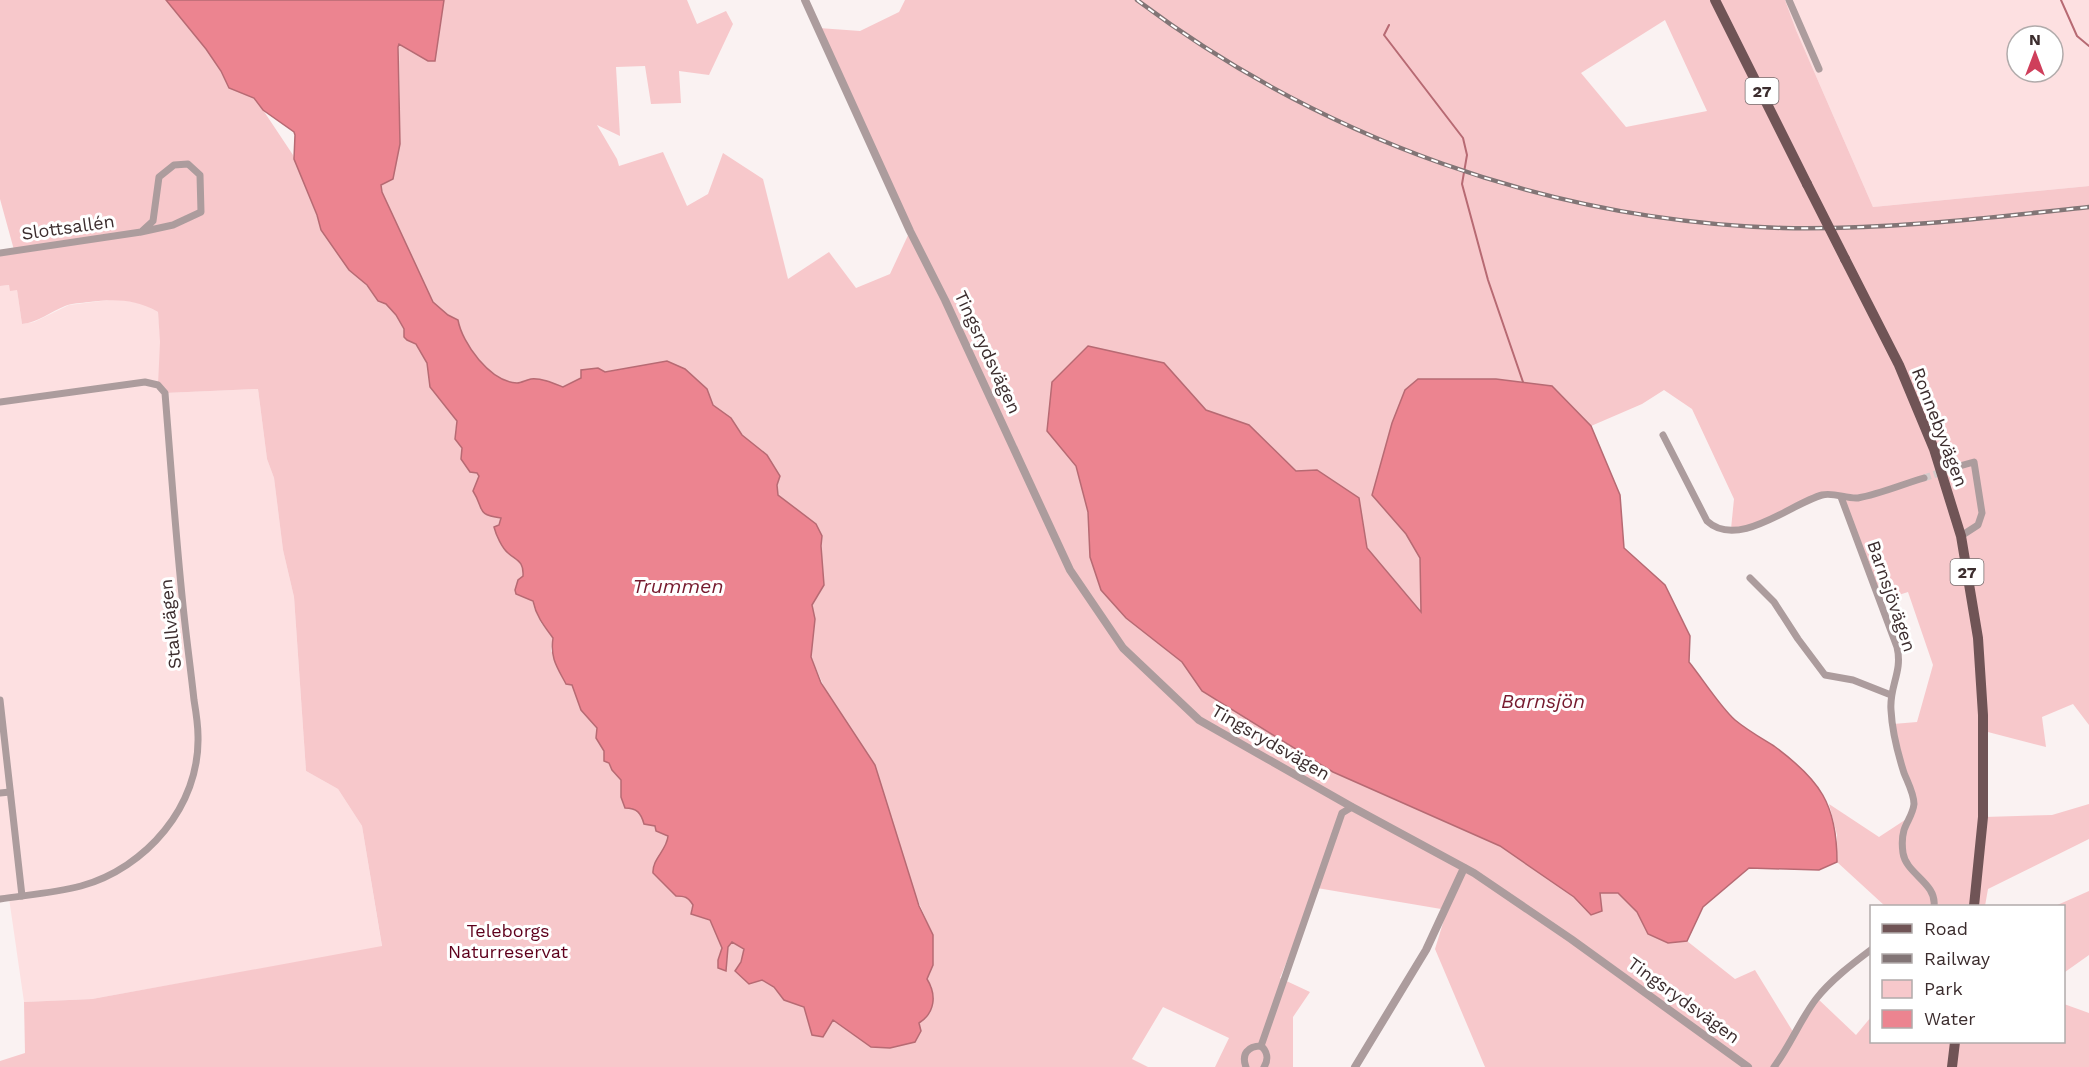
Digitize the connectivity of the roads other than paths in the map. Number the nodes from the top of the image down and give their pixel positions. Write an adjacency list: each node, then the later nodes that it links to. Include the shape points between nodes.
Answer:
1 (805, 0): 18 (street, Tingsrydsvägen, via 1070,570 1123,648 1198,720)
2 (1715, 0): 12 (main road, Ronnebyvägen / 27, bridge, via 1899,365 1934,449)
3 (1789, 0): 4 (street)
4 (1819, 69)
5 (141, 232): 5 (street, Slottsallén, via 201,213 200,175 188,164 174,165 159,177 153,221); 6 (street, Slottsallén)
6 (0, 253)
7 (0, 402): 20 (street, Stallvägen, via 145,382 158,385 165,393 180,581 198,737 196,765 182,805 170,825 140,856 111,874 82,885)
8 (1663, 435): 11 (street, via 1712,525 1752,528 1822,495)
9 (1956, 467): 12 (street, via 1974,462 1982,513 1978,525)
10 (1924, 478): 11 (street, via 1859,498)
11 (1841, 497): 14 (street, Barnsjövägen, via 1897,647 1899,665)
12 (1961, 536): 23 (main road, Ronnebyvägen / 27, via 1978,638 1983,715 1983,817)
13 (1750, 578): 14 (street, via 1774,602 1825,675 1853,680)
14 (1891, 695): 22 (street, Barnsjövägen, via 1898,749 1914,804 1904,829 1903,852 1905,861 1931,891)
15 (0, 700): 16 (street)
16 (10, 792): 17 (street); 20 (street)
17 (0, 793)
18 (1352, 807): 19 (street, Tingsrydsvägen); 26 (street, via 1342,813)
19 (1464, 867): 29 (street, via 1425,950); 30 (street, Tingsrydsvägen)
20 (22, 896): 21 (street, Stallvägen)
21 (0, 899)
22 (1934, 905)
23 (1974, 905)
24 (1870, 951): 31 (street, via 1817,998)
25 (1955, 1043): 32 (main road)
26 (1261, 1046): 27 (street, via 1253,1046 1245,1053); 28 (street, via 1267,1058)
27 (1246, 1067)
28 (1264, 1067)
29 (1355, 1067)
30 (1748, 1067)
31 (1774, 1067)
32 (1952, 1067)

